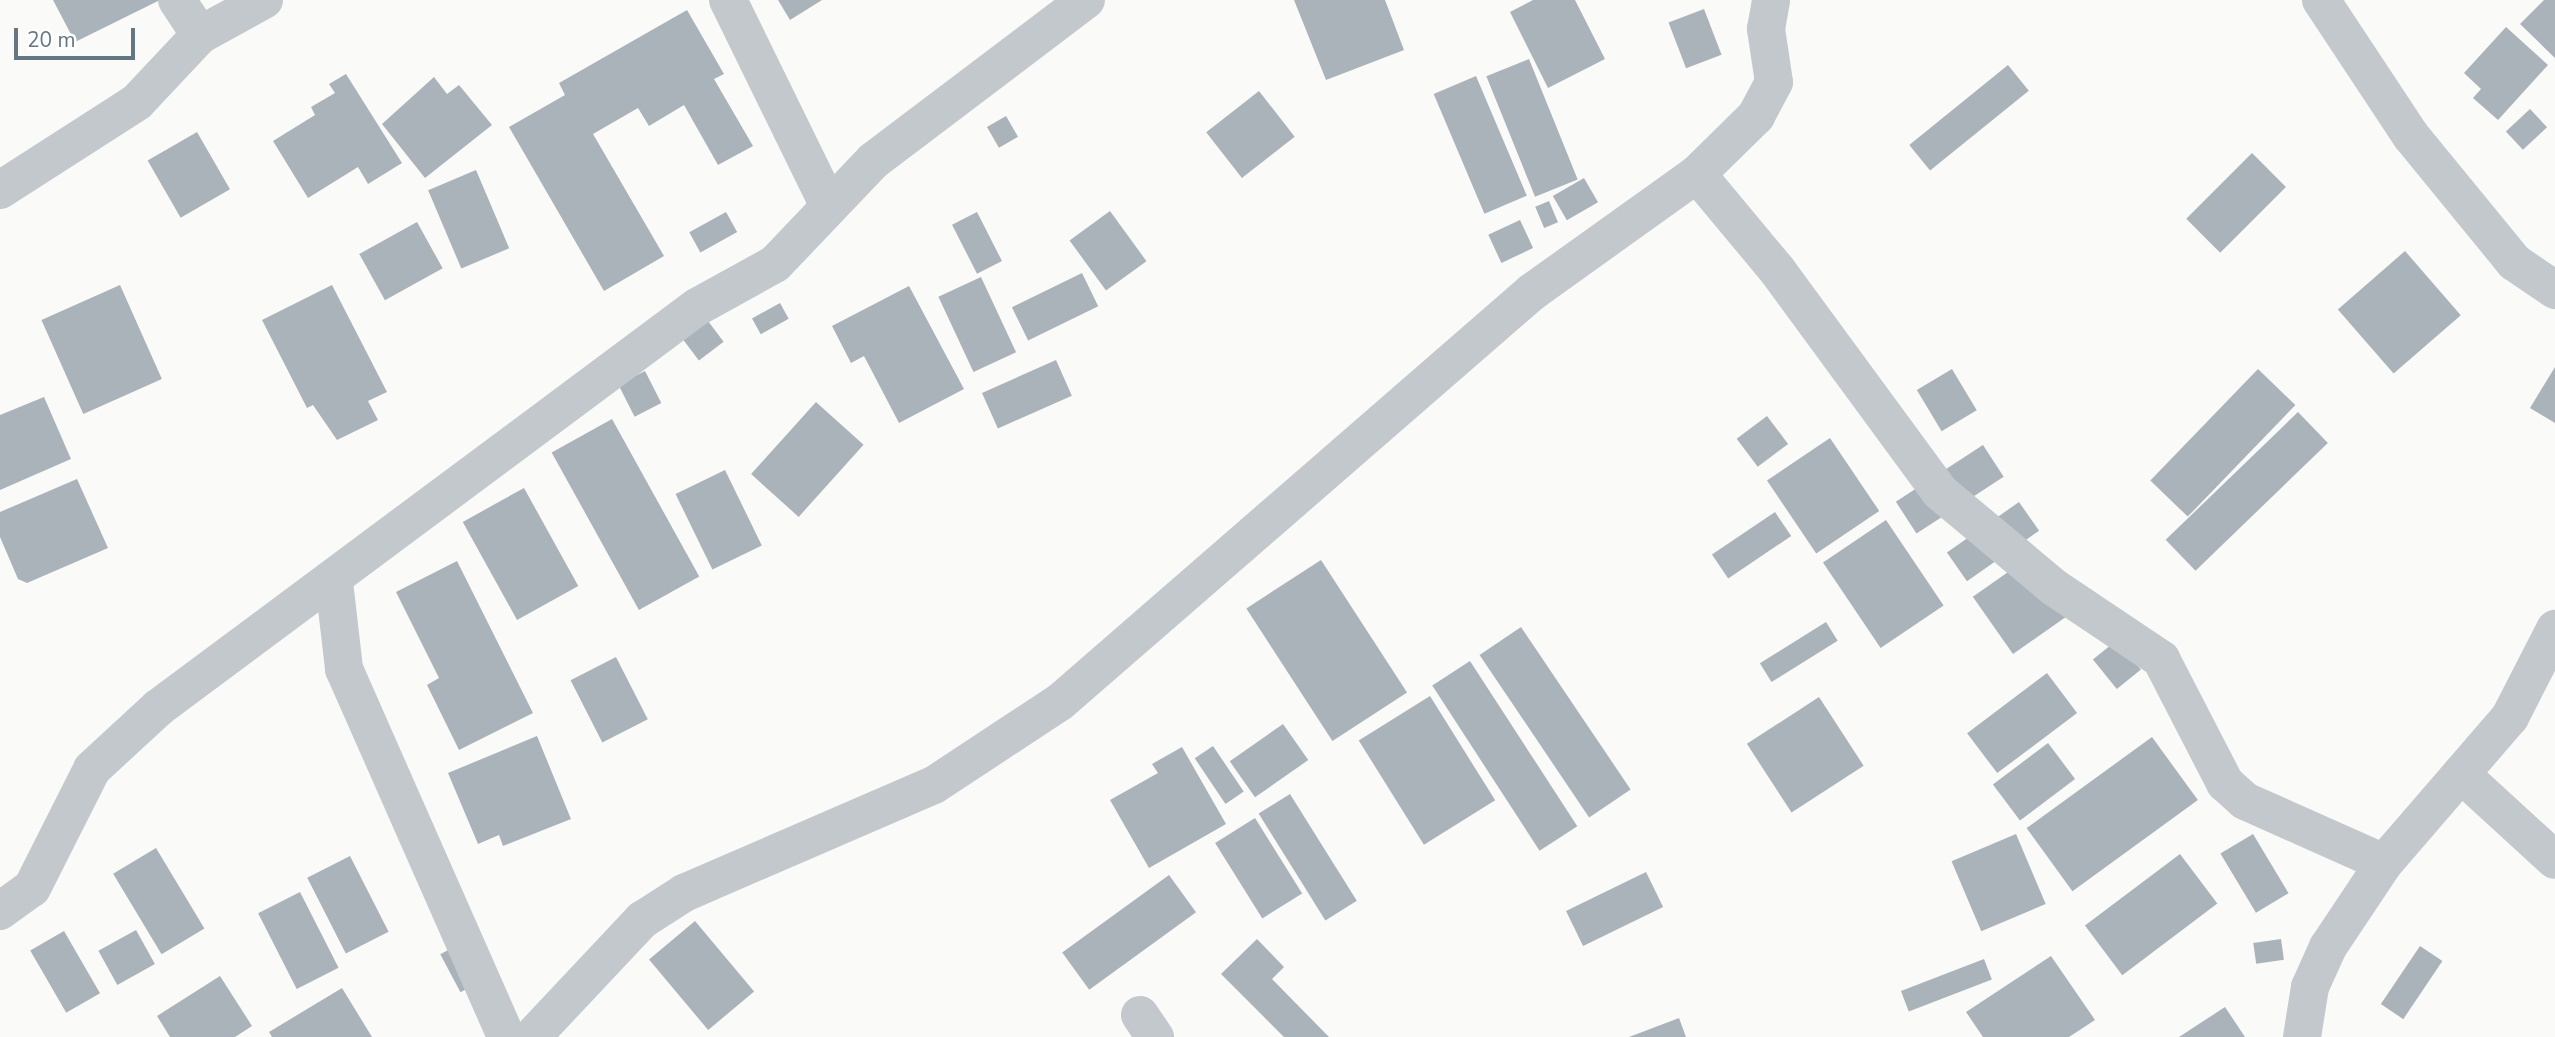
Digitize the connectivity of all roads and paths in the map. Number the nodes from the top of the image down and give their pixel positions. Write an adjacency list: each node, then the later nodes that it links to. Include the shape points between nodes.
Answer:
1 (177, 0): 7 (street)
2 (264, 0): 7 (street)
3 (728, 0): 10 (street)
4 (1086, 0): 10 (street, via 873,161)
5 (1771, 0): 8 (street, via 1766,29 1774,82 1756,116)
6 (2320, 0): 11 (street, via 2411,136 2514,262)
7 (200, 35): 9 (street, via 137,102)
8 (1697, 174): 16 (street, via 1777,270 1940,492 2054,588 2161,659 2225,783 2245,802); 19 (street, via 1532,292 1060,702 934,785 684,893 642,920)
9 (0, 190)
10 (829, 206): 12 (street, via 775,264 697,307)
11 (2555, 290)
12 (334, 582): 17 (street, via 209,669 109,752 92,769 32,888); 18 (street, via 344,670)
13 (2555, 629): 14 (street, via 2510,717)
14 (2461, 774): 15 (street); 16 (street)
15 (2555, 860)
16 (2384, 863): 20 (street, via 2328,947 2310,987)
17 (0, 911)
18 (506, 1037)
19 (532, 1037)
20 (2302, 1037)

